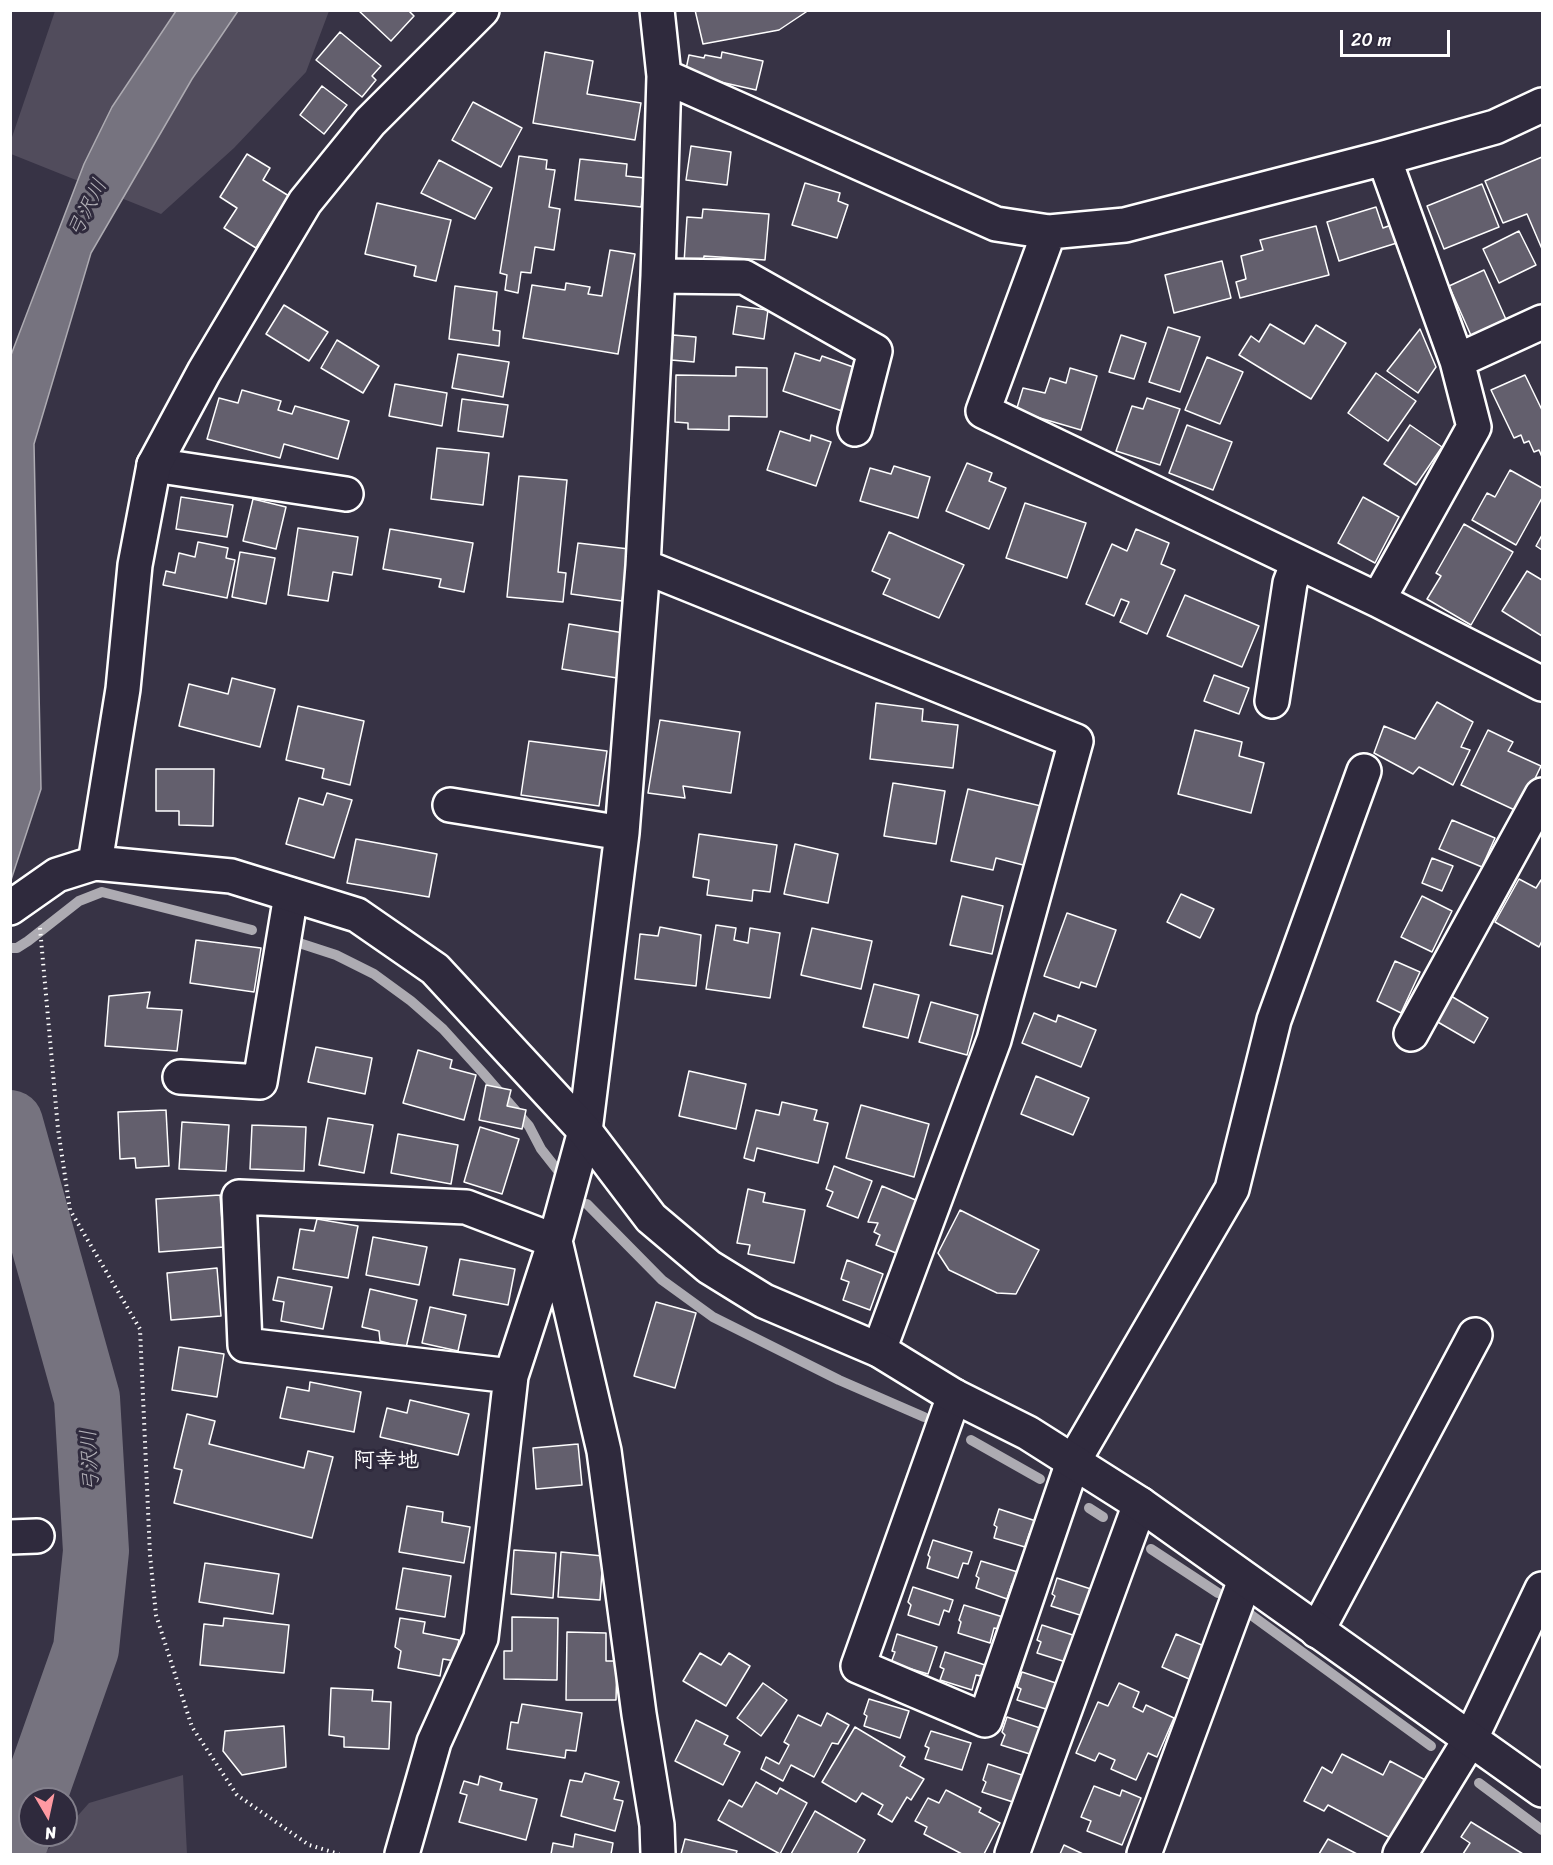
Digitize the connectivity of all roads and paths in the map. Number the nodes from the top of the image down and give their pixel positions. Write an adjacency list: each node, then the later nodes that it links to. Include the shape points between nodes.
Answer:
1 (482, 10): 11 (street, via 370,122 305,202)
2 (657, 10): 3 (street)
3 (664, 76): 6 (street, via 996,224); 7 (street)
4 (1542, 105): 5 (street, via 1495,127)
5 (1384, 158): 6 (street, via 1125,225); 9 (street)
6 (1049, 232): 13 (street, via 983,411)
7 (658, 276): 10 (street, via 744,277 875,351); 14 (street)
8 (1542, 322): 9 (street)
9 (1457, 362): 15 (street, via 1474,427)
10 (855, 429)
11 (154, 465): 12 (street); 22 (street, via 135,565 123,689)
12 (346, 494)
13 (1298, 562): 15 (street); 17 (street, via 1290,583)
14 (643, 566): 21 (street); 31 (street, via 1076,741 994,1040)
15 (1378, 600): 16 (street)
16 (1542, 684)
17 (1272, 701)
18 (1364, 771): 34 (street, via 1274,1020 1232,1189)
19 (1542, 795): 26 (street)
20 (450, 805): 21 (street)
21 (622, 833): 28 (street)
22 (95, 863): 23 (street, via 231,876); 24 (street, via 57,875)
23 (291, 895): 27 (street, via 260,1082); 28 (street, via 357,915 435,969)
24 (11, 908)
25 (42, 947): 41 (path, via 58,1129 70,1210 140,1329 156,1615 192,1727 237,1795 309,1845)
26 (1411, 1034)
27 (180, 1077)
28 (585, 1131): 29 (street); 31 (street, via 651,1218 709,1267 764,1301)
29 (555, 1241): 32 (street); 32 (street, via 466,1207 239,1197 245,1345); 43 (street, via 604,1451)
30 (1475, 1335): 38 (street)
31 (879, 1350): 33 (street)
32 (511, 1376): 42 (street, via 481,1638 434,1742)
33 (954, 1396): 34 (street, via 1028,1433); 34 (street, via 858,1666 985,1720)
34 (1073, 1462): 35 (street)
35 (1140, 1504): 36 (street); 44 (street)
36 (1245, 1580): 38 (street); 45 (street)
37 (1542, 1589): 39 (street)
38 (1317, 1630): 39 (street)
39 (1471, 1738): 40 (street); 46 (street)
40 (1542, 1790)
41 (339, 1854)
42 (402, 1854)
43 (658, 1854)
44 (1012, 1854)
45 (1144, 1854)
46 (1400, 1854)

